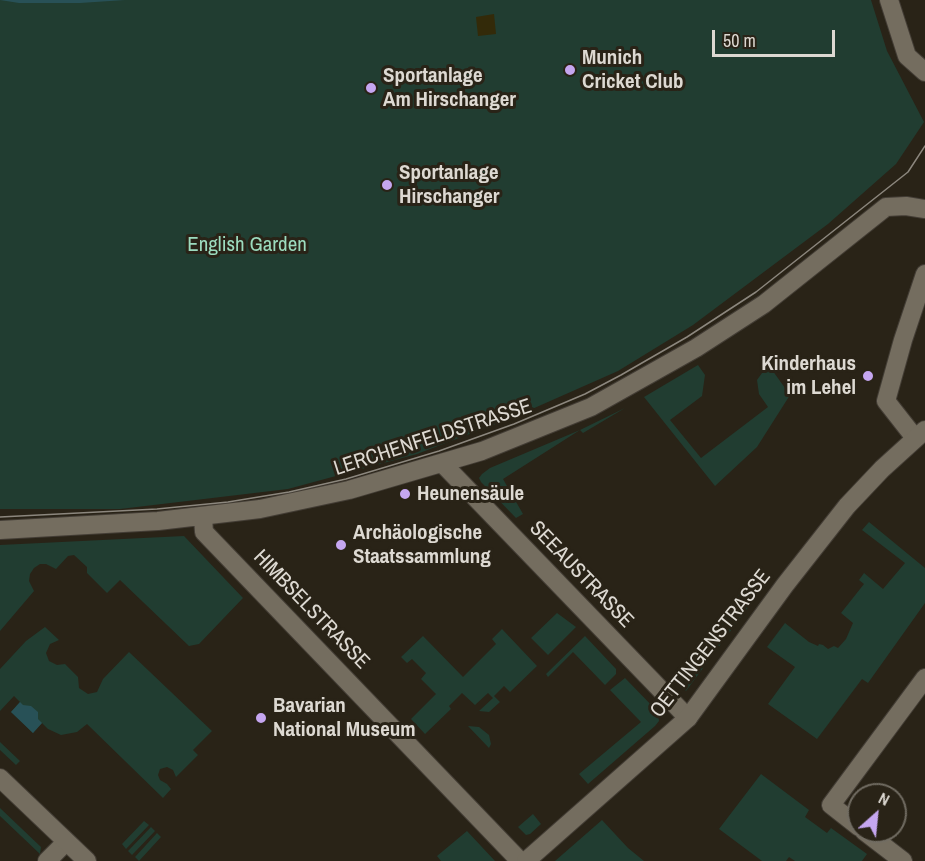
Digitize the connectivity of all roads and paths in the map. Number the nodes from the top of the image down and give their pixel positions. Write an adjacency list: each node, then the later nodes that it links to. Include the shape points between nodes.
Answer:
1 (889, 0): 2 (street, via 907,56)
2 (925, 72)
3 (925, 209): 6 (street, LERCHENFELDSTRASSE, via 886,207 764,304 663,368 564,418)
4 (925, 274): 5 (street, OETTINGENSTRASSE, via 886,400)
5 (920, 434): 10 (street, OETTINGENSTRASSE, via 847,506)
6 (443, 464): 7 (street, LERCHENFELDSTRASSE, via 321,497); 10 (street, SEEAUSTRASSE)
7 (203, 517): 8 (street, LERCHENFELDSTRASSE); 20 (street, HIMBSELSTRASSE, via 204,532)
8 (0, 530)
9 (925, 678): 12 (street)
10 (688, 718): 21 (street, OETTINGENSTRASSE)
11 (0, 778): 15 (street)
12 (847, 783)
13 (847, 783): 14 (street, via 831,805)
14 (847, 818)
15 (66, 842): 18 (street); 19 (street)
16 (877, 843): 17 (street)
17 (894, 858)
18 (47, 861)
19 (87, 861)
20 (520, 861)
21 (526, 861)

